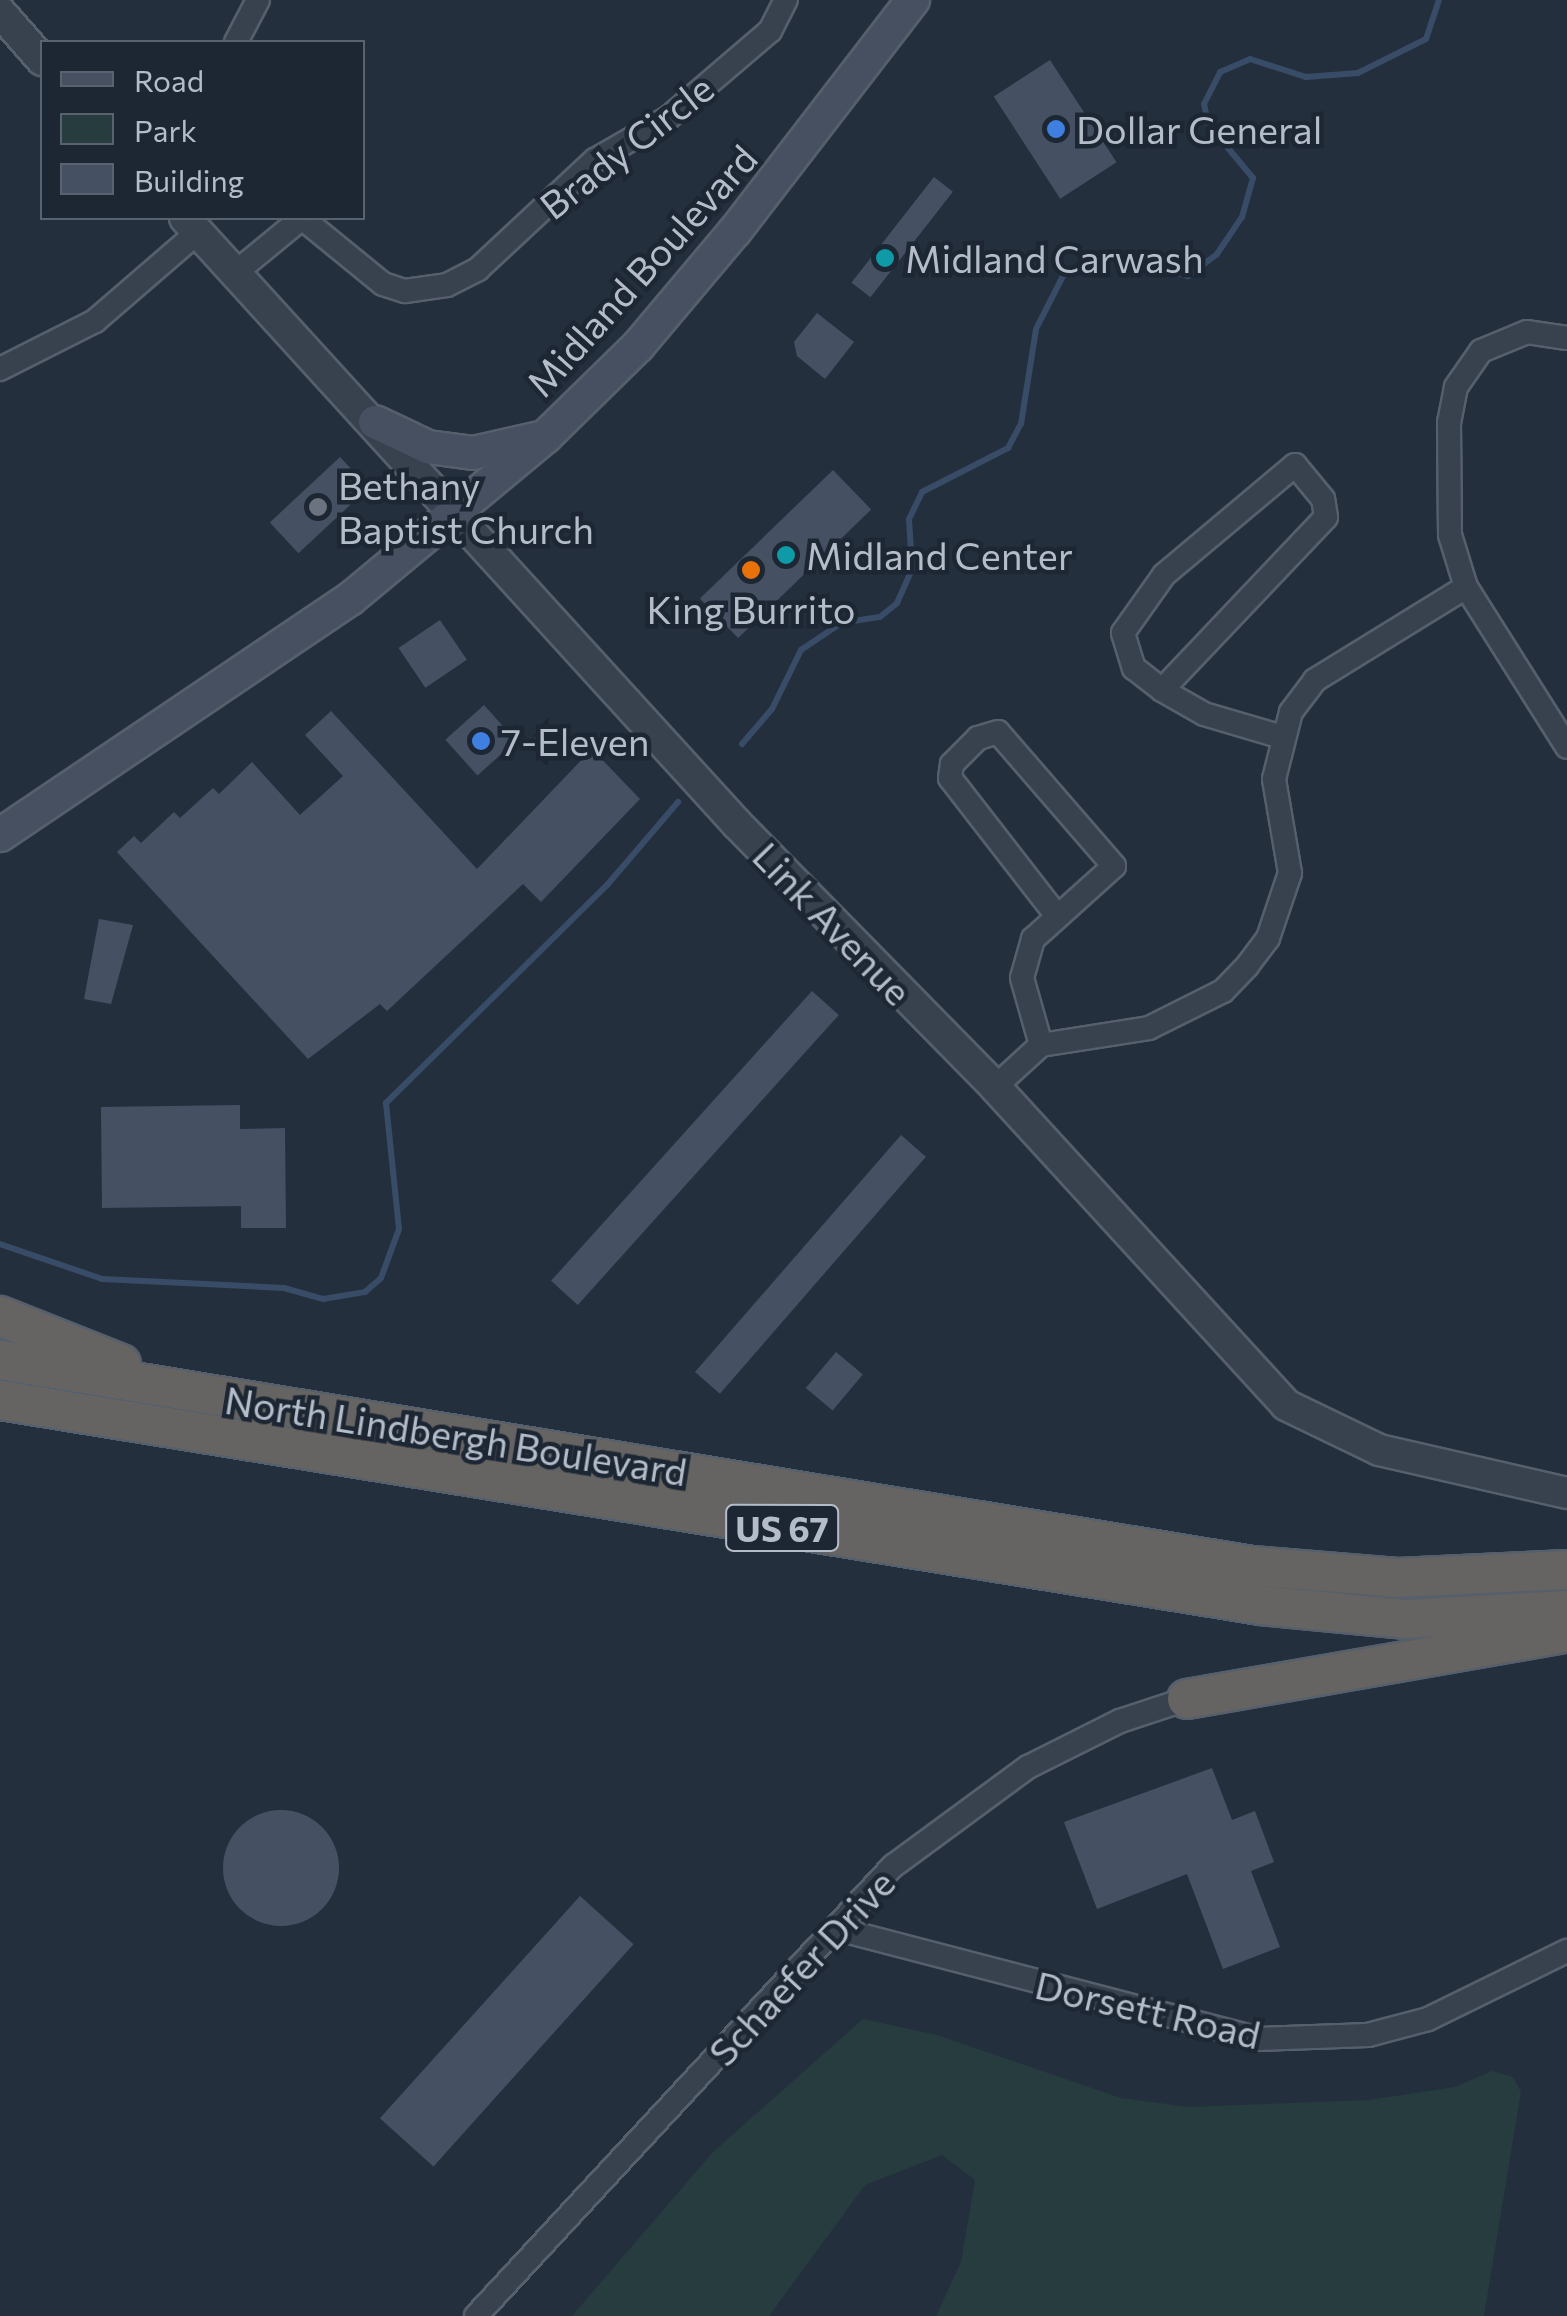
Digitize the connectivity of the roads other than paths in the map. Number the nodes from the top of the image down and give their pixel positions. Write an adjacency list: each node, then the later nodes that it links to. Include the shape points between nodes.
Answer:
1 (258, 0): 5 (street)
2 (786, 0): 8 (street, Brady Circle, via 770,31 668,118 594,160 478,269 446,285 405,291 383,284)
3 (913, 0): 14 (main road, Midland Boulevard, via 736,232 638,346)
4 (0, 12): 6 (street)
5 (237, 40)
6 (40, 58)
7 (300, 220): 10 (street, Brady Circle)
8 (304, 220)
9 (192, 225): 10 (street, Link Avenue); 12 (street, via 95,321)
10 (235, 274): 13 (street, Link Avenue)
11 (1567, 338): 16 (street, via 1506,336 1467,364 1449,422 1450,535)
12 (0, 369)
13 (375, 422): 14 (main road, via 428,447 472,453); 15 (street, Link Avenue)
14 (545, 437): 15 (main road, Midland Boulevard)
15 (456, 514): 20 (main road, Midland Boulevard, via 350,599); 23 (street, Link Avenue, via 737,824)
16 (1466, 587): 18 (street, via 1315,680); 19 (street)
17 (1162, 690): 17 (street, via 1326,518 1323,499 1294,465 1137,605 1124,650); 18 (street, via 1204,714)
18 (1282, 737): 22 (street, via 1274,779 1290,873 1268,938 1247,966 1223,990 1149,1028)
19 (1567, 747)
20 (0, 835)
21 (1057, 916): 21 (street, via 950,778 952,764 978,738 998,732 1114,866); 22 (street, via 1033,939 1022,978)
22 (1041, 1046): 23 (street)
23 (994, 1087): 28 (street, Link Avenue, via 1286,1405 1379,1450)
24 (0, 1316): 26 (highway)
25 (0, 1360): 26 (highway, North Lindbergh Boulevard / US 67)
26 (178, 1389): 29 (highway, North Lindbergh Boulevard / US 67, via 1252,1566 1398,1578)
27 (0, 1400): 30 (highway, North Lindbergh Boulevard / US 67, via 1260,1605 1406,1619)
28 (1567, 1492)
29 (1567, 1570)
30 (1567, 1610)
31 (1567, 1633): 32 (highway)
32 (1187, 1699): 33 (street, Schaefer Drive, via 1043,1759 949,1818)
33 (837, 1929): 34 (street, Dorsett Road, via 1258,2039 1368,2035 1428,2020); 35 (street, Schaefer Drive)
34 (1567, 1951)
35 (476, 2316)

